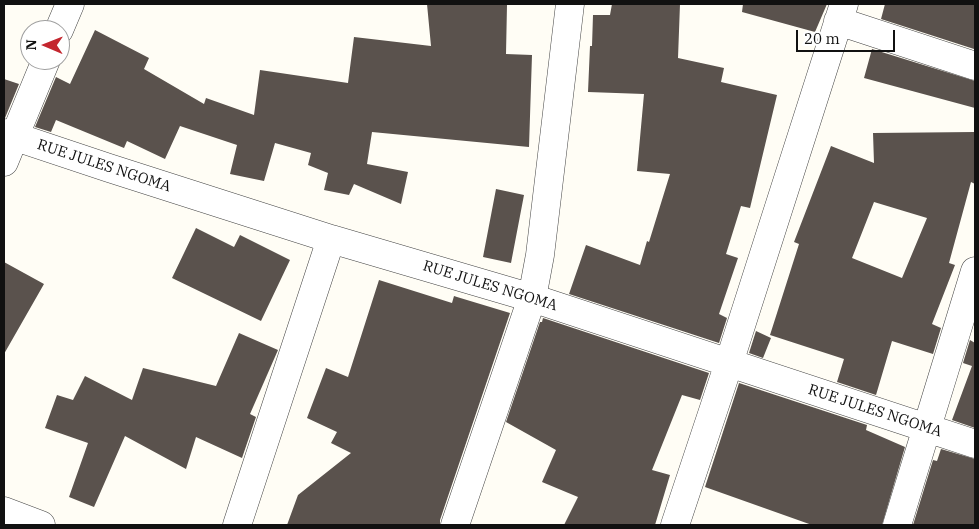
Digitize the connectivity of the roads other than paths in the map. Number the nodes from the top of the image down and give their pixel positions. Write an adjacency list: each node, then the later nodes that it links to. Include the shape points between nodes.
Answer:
1 (70, 4): 4 (street)
2 (570, 4): 11 (street)
3 (841, 12): 5 (street); 12 (street)
4 (63, 20)
5 (975, 66)
6 (41, 70): 7 (street)
7 (9, 134): 8 (street); 9 (street, RUE JULES NGOMA)
8 (4, 162)
9 (331, 239): 11 (street, RUE JULES NGOMA); 17 (street)
10 (975, 271): 13 (street)
11 (532, 298): 12 (street, RUE JULES NGOMA); 18 (street)
12 (729, 363): 13 (street, RUE JULES NGOMA); 19 (street)
13 (927, 428): 14 (street, RUE JULES NGOMA); 20 (street)
14 (975, 444)
15 (8, 517): 16 (street)
16 (41, 525)
17 (237, 525)
18 (455, 525)
19 (675, 525)
20 (897, 525)

